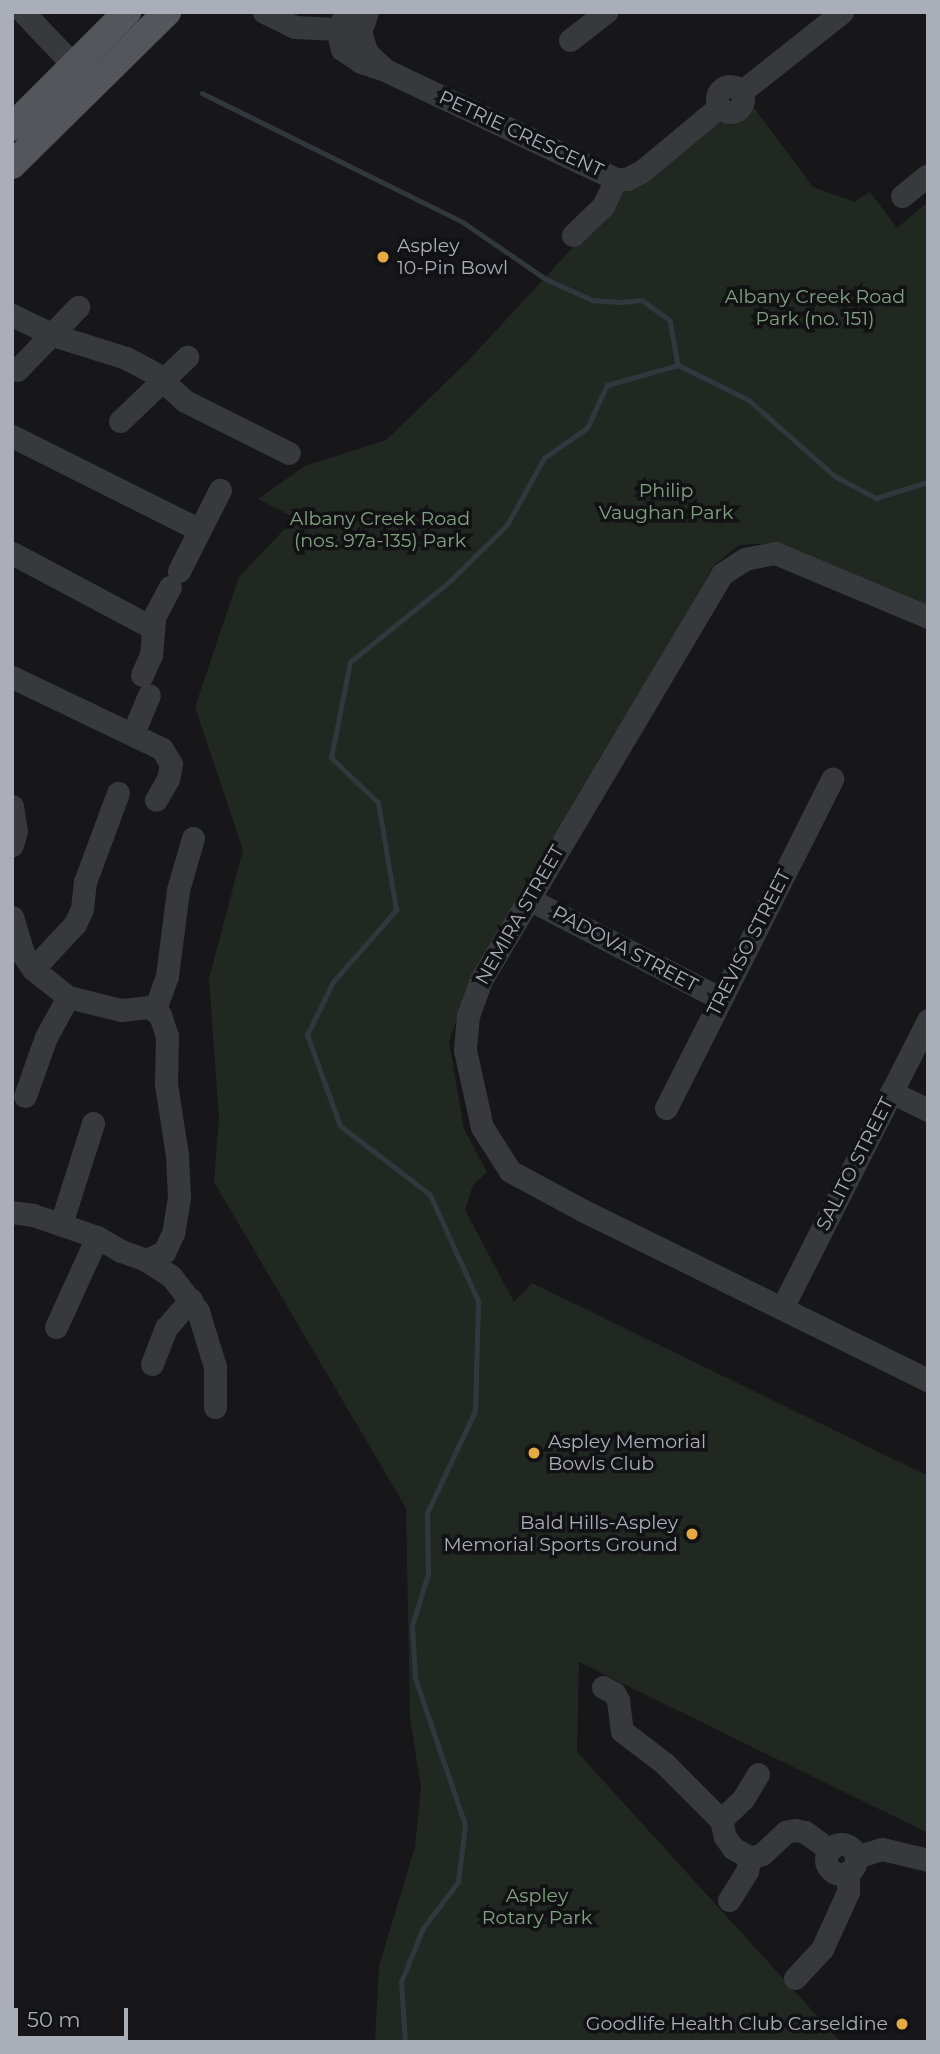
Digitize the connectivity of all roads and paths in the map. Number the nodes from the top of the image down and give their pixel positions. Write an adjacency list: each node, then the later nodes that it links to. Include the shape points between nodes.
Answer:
1 (23, 12): 11 (street)
2 (127, 12): 11 (main road)
3 (167, 12): 11 (main road)
4 (264, 12): 8 (street, PETRIE CRESCENT, via 295,27)
5 (367, 12): 10 (street, PETRIE CRESCENT, via 360,32 367,53)
6 (606, 12): 9 (street)
7 (842, 12): 15 (street, PETRIE CRESCENT, via 741,92 736,87 722,88 717,97 719,107 642,171)
8 (342, 21): 10 (street, PETRIE CRESCENT, via 342,49)
9 (570, 40)
10 (385, 70): 15 (street, PETRIE CRESCENT)
11 (83, 75): 12 (main road); 13 (main road)
12 (12, 127)
13 (12, 165)
14 (928, 175): 16 (street)
15 (616, 179): 17 (street, via 603,206)
16 (902, 196)
17 (573, 234)
18 (78, 307): 20 (street)
19 (12, 315): 20 (street)
20 (53, 335): 22 (street); 23 (street, via 126,358)
21 (187, 356): 23 (street)
22 (17, 370)
23 (161, 382): 24 (street); 26 (street, via 185,401)
24 (120, 421)
25 (12, 436): 28 (street)
26 (289, 453)
27 (220, 489): 28 (street)
28 (198, 529): 31 (street, via 154,617)
29 (12, 553): 31 (street)
30 (928, 617): 40 (street, NEMIRA STREET, via 775,552 745,559 722,574)
31 (153, 628): 33 (street, via 146,685)
32 (12, 677): 33 (street)
33 (133, 733): 36 (street, via 162,750 171,764)
34 (832, 779): 44 (street, TREVISO STREET)
35 (118, 793): 42 (street, via 85,882 75,924)
36 (156, 800)
37 (12, 806): 39 (street, via 16,831)
38 (193, 838): 45 (street, via 178,890 167,976)
39 (12, 845)
40 (529, 899): 44 (street, PADOVA STREET); 57 (street, NEMIRA STREET, via 481,980 468,1015 465,1050 476,1108 491,1143 510,1171 530,1183)
41 (12, 917): 42 (street)
42 (33, 969): 43 (street)
43 (68, 997): 45 (street, via 121,1010); 48 (street, via 46,1037)
44 (721, 999): 49 (street, TREVISO STREET)
45 (155, 1009): 55 (street, via 167,1036 166,1084 179,1197 173,1233 164,1252)
46 (928, 1020): 47 (street, SALITO STREET)
47 (891, 1092): 50 (street); 57 (street, SALITO STREET)
48 (25, 1096)
49 (666, 1108)
50 (928, 1110)
51 (93, 1123): 53 (street)
52 (12, 1212): 53 (street)
53 (61, 1224): 54 (street)
54 (97, 1237): 55 (street); 58 (street)
55 (146, 1260): 56 (street, via 172,1276)
56 (191, 1298): 59 (street, via 166,1328); 61 (street, via 211,1347)
57 (782, 1308): 60 (street, NEMIRA STREET)
58 (56, 1327)
59 (152, 1364)
60 (928, 1380)
61 (215, 1407)
62 (603, 1687): 64 (street, via 618,1700 622,1731 664,1763)
63 (758, 1774): 64 (street, via 743,1799)
64 (721, 1820): 65 (street, via 733,1848)
65 (750, 1858): 67 (street, via 795,1830 830,1850 838,1844 848,1845); 68 (street, via 744,1878)
66 (928, 1860): 67 (street, via 882,1849)
67 (852, 1865): 69 (street, via 848,1892 822,1949)
68 (729, 1900)
69 (795, 1978)

